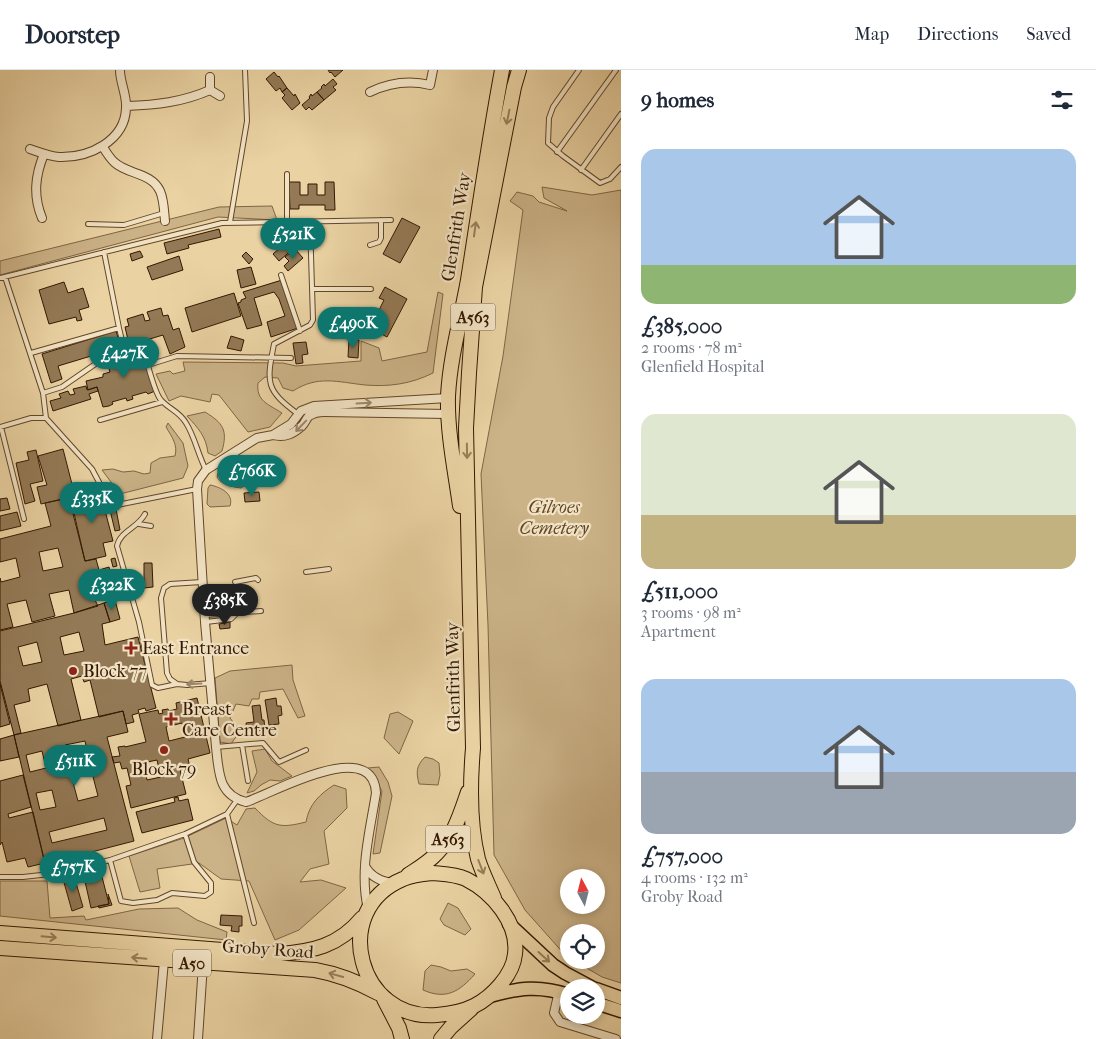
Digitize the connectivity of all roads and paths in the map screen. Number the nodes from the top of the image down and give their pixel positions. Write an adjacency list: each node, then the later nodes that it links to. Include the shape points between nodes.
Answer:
1 (120, 70): 12 (street)
2 (245, 70): 27 (lane, via 247,121)
3 (433, 70): 10 (street, via 430,86 416,82 384,86)
4 (502, 70): 46 (highway, Glenfrith Way / A563, one-way to 4, via 451,359 467,283)
5 (519, 70): 34 (highway, Glenfrith Way / A563, one-way to 34)
6 (579, 70): 16 (lane, via 549,118 548,143)
7 (616, 70): 16 (lane)
8 (210, 78): 9 (street)
9 (210, 90): 11 (street); 12 (street, via 174,102)
10 (370, 92)
11 (220, 96)
12 (127, 106): 14 (street, via 117,134)
13 (621, 114): 19 (lane)
14 (103, 146): 17 (street, via 75,156); 21 (street, via 113,162 156,184)
15 (30, 148): 17 (street)
16 (557, 152): 19 (lane)
17 (44, 154): 22 (street, via 36,182 37,206)
18 (621, 167): 19 (lane, via 610,180 600,183)
19 (581, 170)
20 (287, 174): 26 (lane)
21 (164, 213): 25 (street); 29 (lane, via 124,225)
22 (42, 218)
23 (381, 220): 24 (lane); 28 (lane); 30 (lane, via 381,238)
24 (392, 220)
25 (165, 221)
26 (287, 221): 27 (lane); 28 (lane)
27 (230, 222): 31 (lane)
28 (310, 222): 35 (lane)
29 (88, 224)
30 (370, 245)
31 (104, 252): 33 (lane); 37 (lane)
32 (281, 275): 38 (lane)
33 (2, 278): 40 (lane)
34 (475, 287): 46 (highway, A563); 49 (highway, Glenfrith Way / A563)
35 (312, 288): 36 (lane); 38 (lane, via 313,320)
36 (371, 289)
37 (119, 328): 40 (lane); 44 (lane, via 124,353 104,358 62,387)
38 (300, 331): 41 (lane, via 274,344)
39 (144, 349): 43 (lane)
40 (31, 353): 44 (lane)
41 (271, 358): 42 (lane); 43 (lane, via 177,356); 47 (lane, via 271,390)
42 (291, 358)
43 (148, 365): 45 (lane)
44 (43, 393): 48 (lane)
45 (162, 402): 50 (lane); 53 (lane, via 180,413 188,425)
46 (451, 405): 47 (street, one-way to 46, via 314,406); 49 (highway, A563, via 461,408); 52 (street, one-way to 52, via 315,413 292,434); 59 (highway, Glenfrith Way / A563)
47 (298, 415): 52 (street)
48 (46, 418): 51 (lane, via 31,418); 54 (lane, via 92,469 109,501 118,506)
49 (466, 419): 59 (highway, Glenfrith Way / A563, one-way to 59)
50 (100, 420)
51 (0, 427): 56 (lane)
52 (273, 435): 53 (street, via 257,438)
53 (206, 470): 54 (street, via 198,481)
54 (197, 489): 63 (street)
55 (145, 514): 57 (lane)
56 (24, 519)
57 (139, 524): 58 (lane); 69 (lane, via 124,534 116,546 139,622 152,685 158,688)
58 (151, 526)
59 (469, 568): 74 (highway, Glenfrith Way / A563, via 473,748)
60 (329, 569): 61 (lane)
61 (306, 572)
62 (258, 580): 64 (lane)
63 (202, 582): 67 (street); 69 (lane, via 170,584 164,588 161,598 167,673)
64 (235, 582)
65 (261, 611): 66 (lane)
66 (236, 614): 67 (lane, via 228,612); 67 (lane, via 231,619)
67 (205, 618): 68 (street)
68 (211, 683): 69 (lane, one-way to 69); 71 (street)
69 (177, 684)
70 (242, 745): 71 (lane); 72 (lane, via 263,744 279,762); 73 (lane)
71 (216, 748): 75 (street, via 222,781 228,794)
72 (306, 750)
73 (248, 781)
74 (470, 784): 81 (highway, Glenfrith Way / A563, via 450,836 436,855); 82 (highway, Glenfrith Way / A563, one-way to 82, via 472,826 478,856)
75 (237, 800): 76 (lane); 79 (street, via 246,802 258,798 329,769 346,767 359,770 370,776 376,793)
76 (226, 814): 77 (lane); 84 (lane)
77 (185, 834): 78 (lane); 78 (lane, via 194,862 211,883 211,892 205,896 172,893 157,900 121,901)
78 (110, 860): 80 (lane, via 50,874)
79 (364, 866): 81 (street, via 370,876 388,883); 83 (street)
80 (0, 877)
81 (399, 881): 82 (highway, A50, via 433,873 448,874 466,879); 83 (highway, A50, via 381,893)
82 (494, 898): 85 (highway, A50)
83 (366, 912): 86 (highway, Groby Road / A50, one-way to 83, via 277,954 304,952 330,944 353,929); 94 (highway, via 360,929 361,954 370,979)
84 (254, 923)
85 (509, 924): 90 (main road, A50, one-way to 90, via 553,965); 93 (highway, A50, via 515,956 510,970)
86 (0, 933)
87 (0, 948): 88 (highway, Groby Road / A50, one-way to 87)
88 (164, 961): 89 (highway, Groby Road / A50); 102 (street)
89 (203, 964): 94 (highway, Groby Road / A50, one-way to 89, via 360,983 323,972); 103 (street)
90 (576, 979)
91 (560, 992): 93 (main road, A50, via 531,988)
92 (605, 992): 95 (main road, A50)
93 (490, 996): 97 (highway, A50)
94 (382, 997): 97 (highway, A50, via 400,1008 429,1015); 104 (highway)
95 (621, 998)
96 (560, 1001): 100 (street, via 554,1013)
97 (474, 1006): 105 (highway)
98 (605, 1006): 99 (main road)
99 (621, 1011)
100 (560, 1022)
101 (567, 1024): 106 (street)
102 (157, 1039)
103 (198, 1039)
104 (402, 1039)
105 (441, 1039)
106 (616, 1039)

